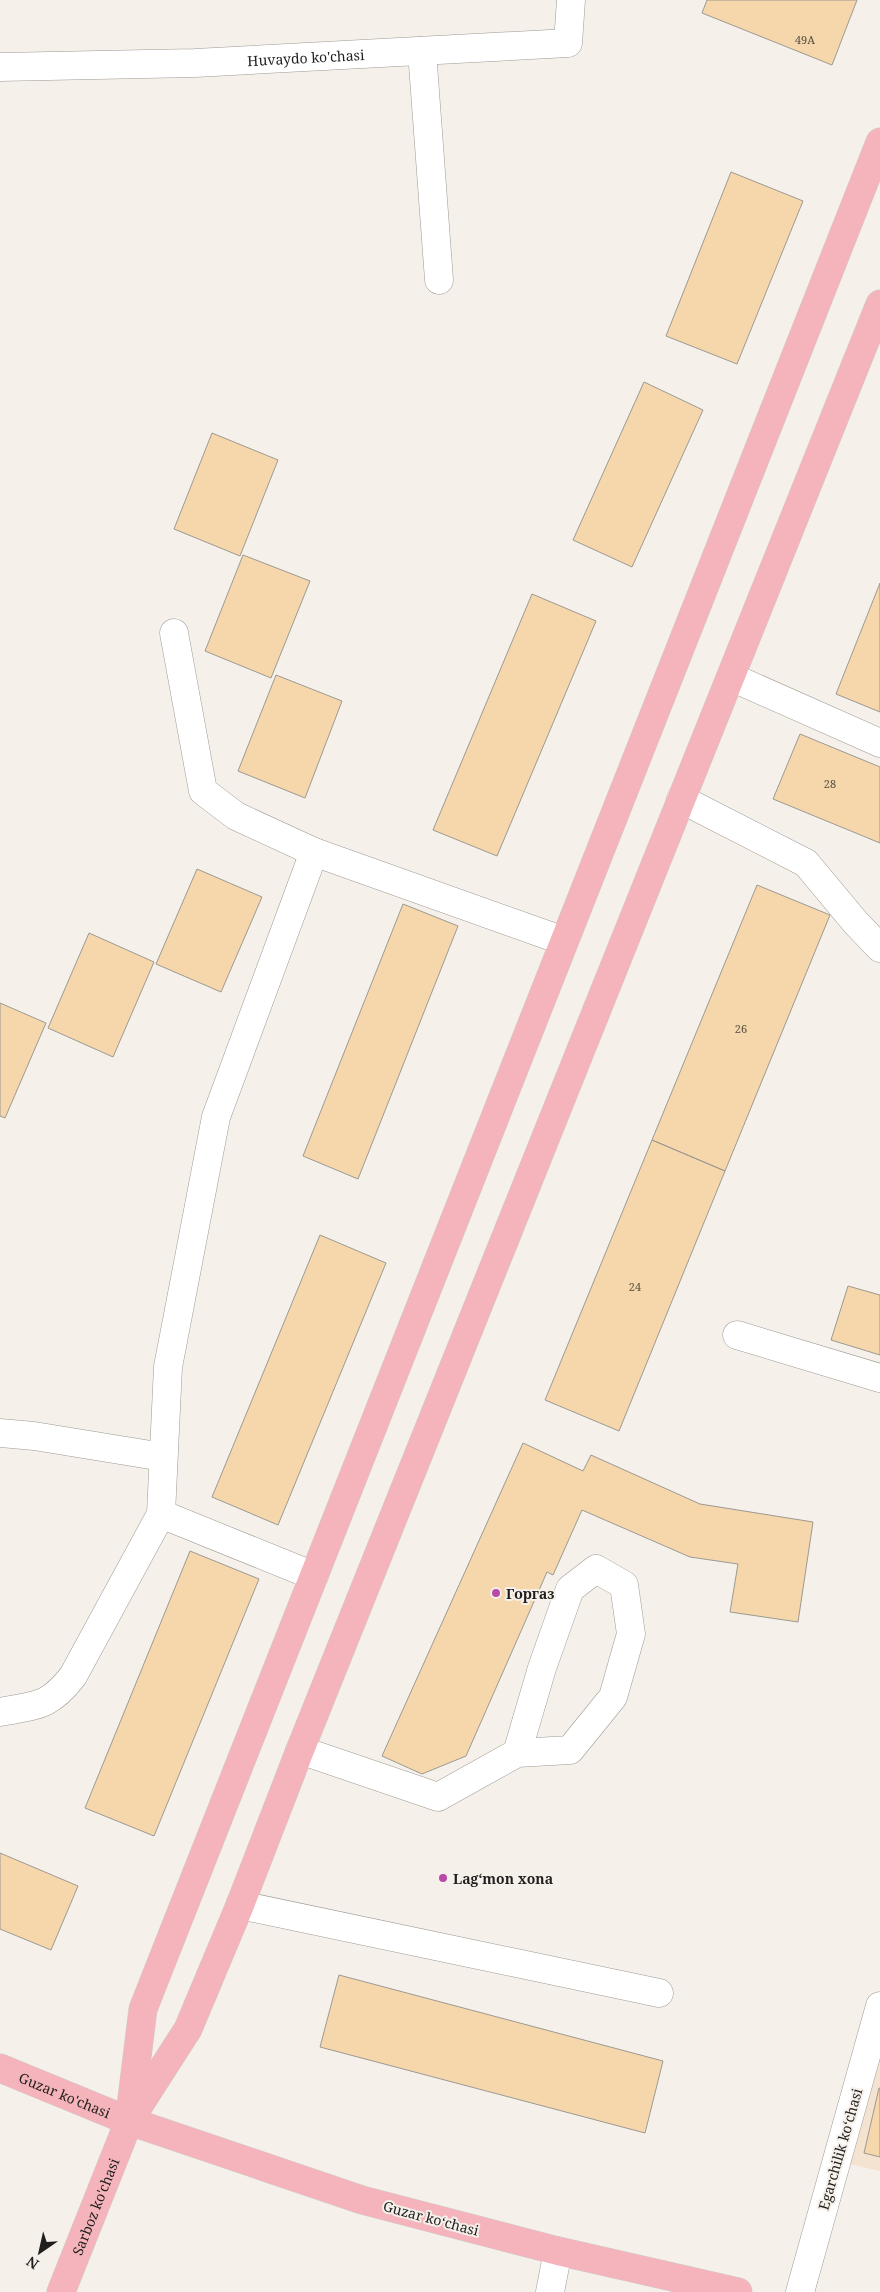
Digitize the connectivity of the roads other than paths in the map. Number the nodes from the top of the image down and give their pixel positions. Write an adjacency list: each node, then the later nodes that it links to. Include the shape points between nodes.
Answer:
1 (571, 0): 2 (street, Huvaydo ko'chasi, via 568,43)
2 (422, 51): 3 (street, Huvaydo ko'chasi, via 195,63); 5 (street)
3 (0, 67)
4 (880, 142): 12 (main road)
5 (439, 280)
6 (880, 304): 8 (main road)
7 (174, 632): 11 (street, via 204,791 236,816)
8 (730, 677): 9 (street); 10 (main road)
9 (880, 743)
10 (681, 799): 13 (street, via 806,863); 21 (main road)
11 (314, 852): 12 (street); 17 (street, via 216,1117 168,1368)
12 (564, 941): 19 (main road)
13 (880, 948)
14 (737, 1335): 15 (street)
15 (880, 1378)
16 (0, 1433): 17 (street)
17 (163, 1457): 18 (street)
18 (161, 1514): 19 (street); 20 (street, via 73,1676 59,1694 42,1704)
19 (314, 1576): 27 (main road, via 143,2010)
20 (0, 1712)
21 (300, 1750): 22 (street, via 438,1797); 23 (main road)
22 (517, 1753): 22 (street, via 570,1750 613,1698 631,1634 630,1624 624,1585 596,1569 570,1590 542,1668)
23 (240, 1905): 24 (street); 27 (main road, via 188,2029)
24 (659, 1993)
25 (880, 2006): 32 (street, Egarchilik koʻchasi)
26 (0, 2068): 27 (main road, Guzar ko'chasi)
27 (129, 2121): 28 (main road, Guzar koʻchasi, via 362,2200); 29 (main road, Sarboz ko'chasi)
28 (558, 2251): 30 (street); 31 (main road, Guzar koʻchasi)
29 (61, 2292)
30 (550, 2292)
31 (738, 2292)
32 (800, 2292)

